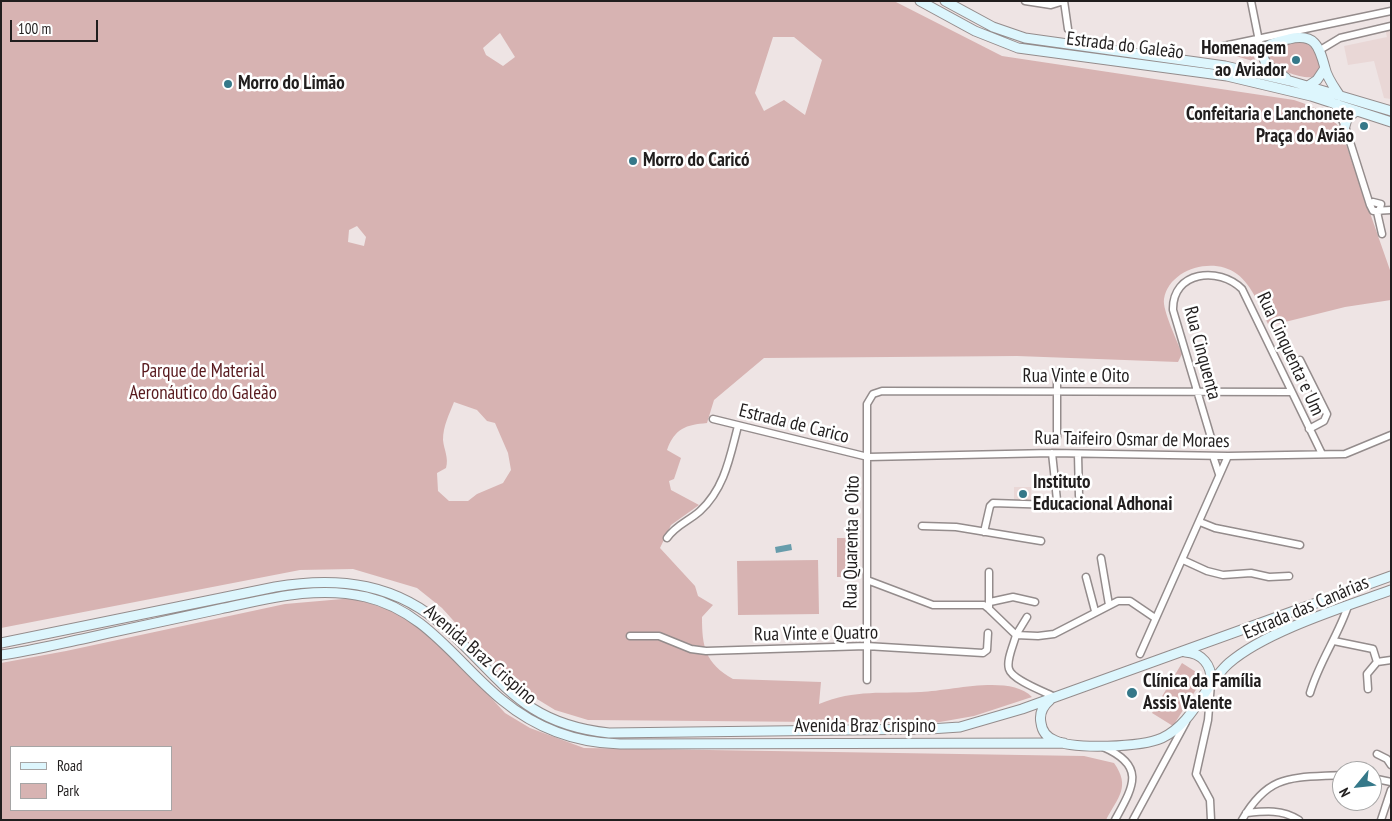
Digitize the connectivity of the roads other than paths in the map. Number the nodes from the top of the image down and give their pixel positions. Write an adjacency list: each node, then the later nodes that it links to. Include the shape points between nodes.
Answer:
1 (920, 1): 17 (main road, Estrada do Galeão, via 975,31 1018,48 1227,76)
2 (945, 1): 15 (main road, Estrada do Galeão, via 981,22 1026,38 1205,62)
3 (1025, 1): 4 (street, via 1051,5)
4 (1064, 1): 8 (street)
5 (1251, 1): 9 (street)
6 (1391, 11): 9 (street)
7 (1391, 26): 12 (street, via 1340,38)
8 (1068, 29)
9 (1258, 37): 10 (street); 11 (street); 13 (street)
10 (1268, 45): 12 (main road, via 1301,36); 13 (main road)
11 (1214, 48)
12 (1320, 50): 14 (main road)
13 (1261, 51): 15 (main road, via 1266,64)
14 (1325, 68): 16 (main road); 17 (main road)
15 (1290, 81): 16 (main road, Estrada do Galeão)
16 (1308, 86): 17 (main road, Estrada do Galeão)
17 (1337, 100): 18 (main road, Estrada do Galeão); 19 (main road, Estrada do Galeão); 21 (street)
18 (1354, 110): 20 (main road, Estrada do Galeão); 21 (main road)
19 (1391, 111)
20 (1391, 122)
21 (1344, 126): 22 (street)
22 (1367, 190): 23 (street); 24 (street)
23 (1379, 202): 24 (street); 25 (street); 26 (street)
24 (1370, 206): 26 (street, via 1373,212)
25 (1391, 208): 26 (street)
26 (1378, 212): 27 (street)
27 (1382, 234)
28 (1220, 276): 32 (street, Rua Cinquenta, via 1189,280 1178,288 1173,297 1174,317); 33 (street, Rua Cinquenta e Um, via 1242,289)
29 (1300, 360): 37 (street, via 1327,414 1324,421)
30 (1057, 372): 31 (street)
31 (1056, 392): 32 (street, Rua Vinte e Oito); 34 (street, Rua Vinte e Oito, via 882,392 873,394); 39 (street)
32 (1197, 392): 33 (street, Rua Vinte e Oito); 40 (street, Rua Cinquenta)
33 (1291, 392): 37 (street, Rua Cinquenta e Um)
34 (867, 404): 46 (street, Rua Quarenta e Oito)
35 (713, 419): 36 (street, Estrada de Carico)
36 (738, 426): 46 (street, Estrada de Carico); 52 (street, via 716,493)
37 (1309, 429): 43 (street, Rua Cinquenta e Um)
38 (1391, 435): 43 (street, Rua Taifeiro Osmar de Moraes, via 1356,451)
39 (1057, 437)
40 (1212, 441)
41 (1052, 453): 42 (street, Rua Taifeiro Osmar de Moraes); 46 (street, Rua Taifeiro Osmar de Moraes); 51 (street, via 1057,500 1054,505 993,503)
42 (1078, 454): 44 (street, Rua Taifeiro Osmar de Moraes); 48 (street)
43 (1322, 454): 45 (street, Rua Taifeiro Osmar de Moraes)
44 (1213, 456): 45 (street, Rua Taifeiro Osmar de Moraes); 47 (street)
45 (1228, 456): 47 (street)
46 (868, 457): 61 (street, Rua Quarenta e Oito)
47 (1220, 474): 49 (street)
48 (1079, 496)
49 (1200, 522): 54 (street, via 1214,528); 56 (street)
50 (922, 526): 51 (street)
51 (984, 532): 53 (street)
52 (667, 538)
53 (1041, 541)
54 (1300, 545)
55 (1101, 558): 64 (street)
56 (1183, 560): 58 (street, via 1223,575); 69 (street)
57 (989, 572): 65 (street)
58 (1289, 576)
59 (1391, 576): 76 (main road, Estrada das Canárias)
60 (1086, 577): 67 (street)
61 (867, 580): 65 (street, via 933,604); 75 (street, Rua Quarenta e Oito)
62 (1391, 590): 66 (main road, Estrada das Canárias)
63 (1036, 602): 65 (street, via 1013,597)
64 (1109, 605): 67 (street); 69 (street, via 1130,601)
65 (990, 606): 71 (street)
66 (1348, 606): 73 (street); 82 (main road, Estrada das Canárias, via 1268,638 1230,662)
67 (1095, 611): 71 (street, via 1054,634)
68 (1027, 617): 71 (street)
69 (1155, 618): 78 (street)
70 (988, 632): 75 (street, Rua Vinte e Quatro, via 987,650 983,654)
71 (1016, 634): 85 (street, via 1009,663 1011,672 1018,679)
72 (630, 636): 75 (street, Rua Vinte e Quatro, via 659,636 691,649 706,651)
73 (1334, 641): 80 (street, via 1373,649); 84 (street)
74 (1, 643): 85 (main road, Avenida Braz Crispino, via 274,587 335,581 377,589 418,608 448,629 497,681 523,703 547,716 594,731 778,732 960,727)
75 (866, 646): 81 (street, Rua Quarenta e Oito)
76 (1182, 652): 82 (main road, via 1194,653 1204,660 1210,670); 85 (main road, Estrada das Canárias)
77 (1, 654): 87 (main road, Avenida Braz Crispino, via 294,594 349,594 384,602 414,618 515,710 563,736 584,741 620,744)
78 (1140, 654)
79 (1391, 660): 80 (street)
80 (1377, 662): 83 (street, via 1367,674)
81 (867, 680)
82 (1211, 682): 86 (main road, Estrada das Canárias); 96 (street, via 1208,720 1196,774 1210,800)
83 (1368, 690)
84 (1310, 693)
85 (1054, 697): 87 (main road, via 1043,707 1041,725 1047,736)
86 (1190, 716): 88 (main road, Estrada das Canárias, via 1176,729 1152,742); 95 (street)
87 (1064, 743): 88 (main road, Estrada das Canárias)
88 (1099, 746): 94 (street, via 1118,754 1132,776 1132,788)
89 (1377, 754): 90 (street)
90 (1391, 765)
91 (1332, 776): 93 (street, via 1279,782 1263,790)
92 (1391, 790): 99 (street)
93 (1246, 813): 97 (street); 98 (street, via 1274,811)
94 (1115, 820)
95 (1133, 820)
96 (1211, 820)
97 (1242, 820)
98 (1299, 820)
99 (1381, 820)

